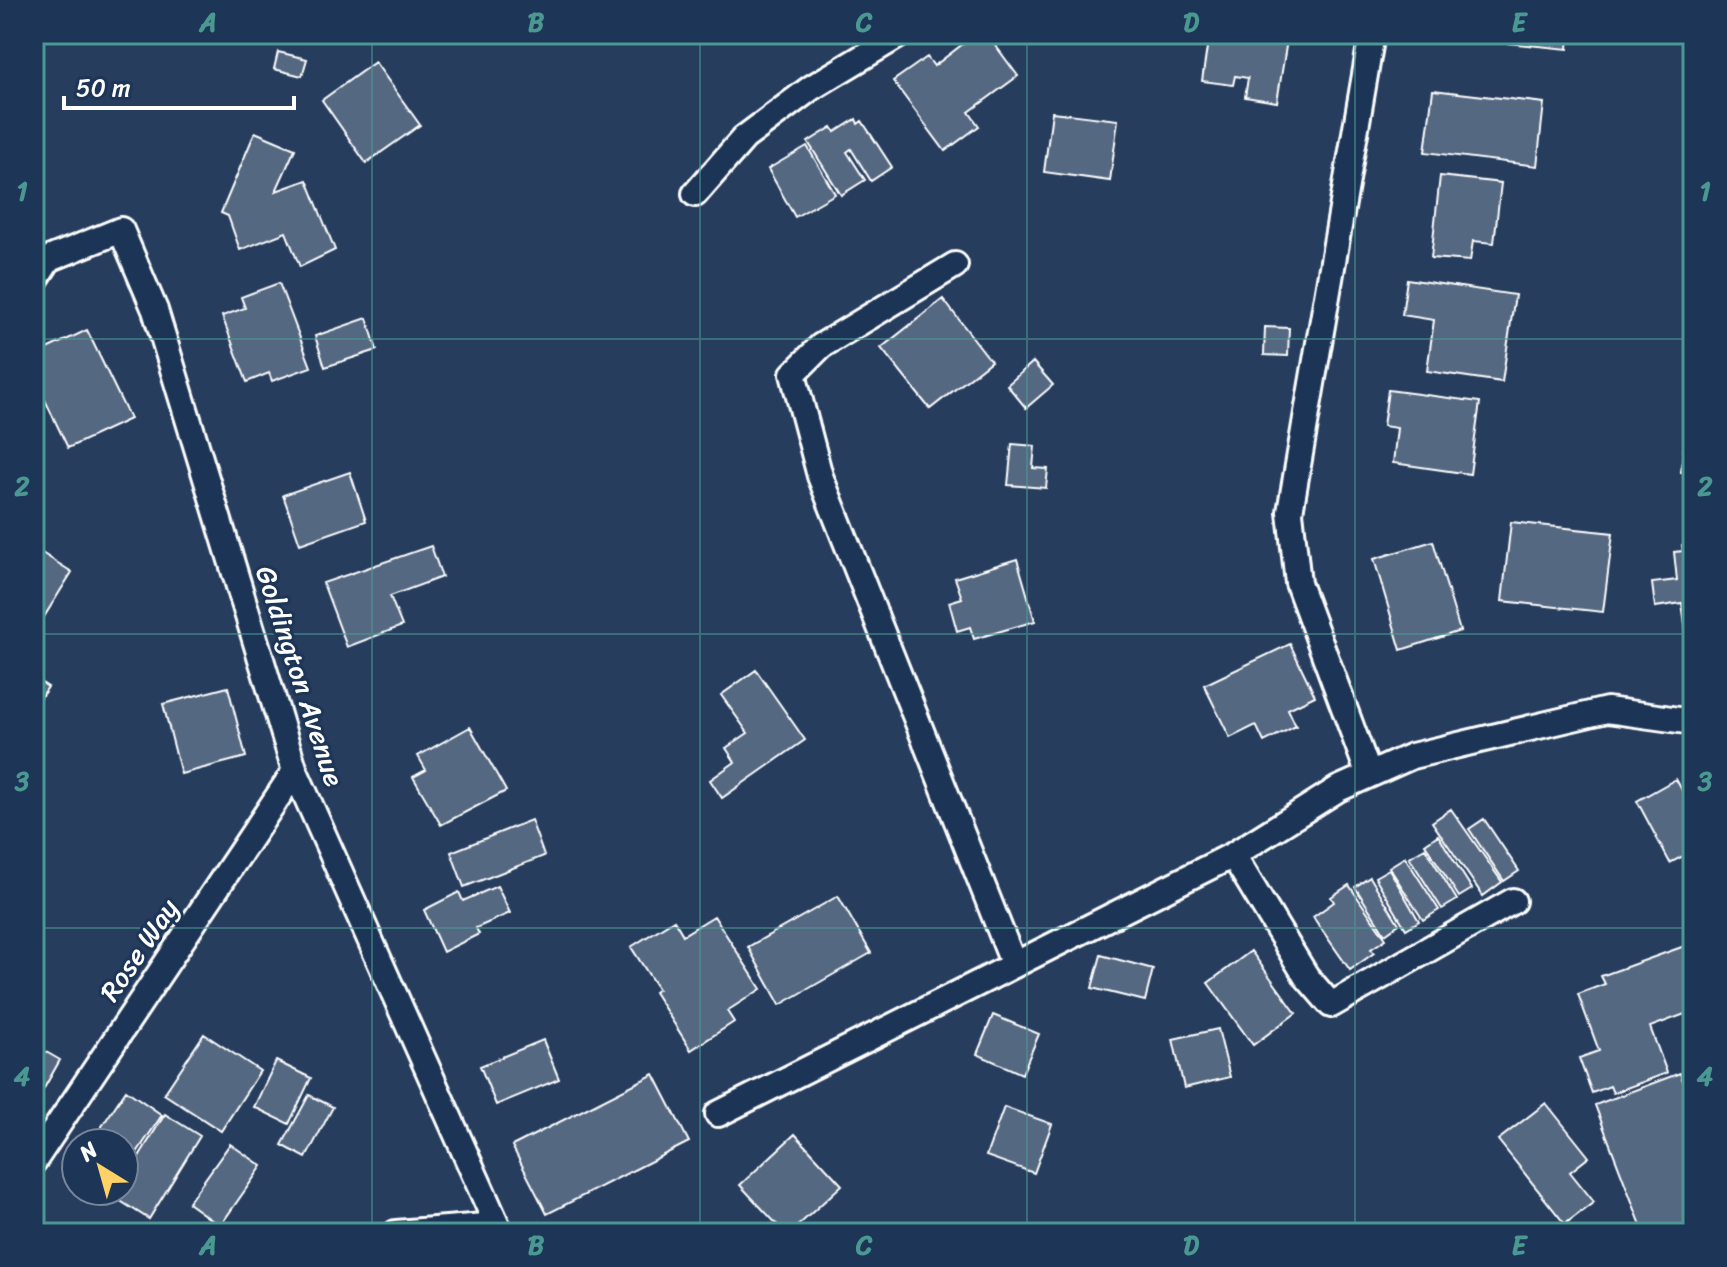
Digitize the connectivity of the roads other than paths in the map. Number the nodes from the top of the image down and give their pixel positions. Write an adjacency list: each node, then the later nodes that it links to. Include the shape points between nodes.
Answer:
1 (901, 34): 3 (street, via 811,88 744,138)
2 (1372, 34): 8 (street, via 1290,512 1298,583)
3 (695, 194)
4 (955, 265): 11 (street, via 821,346 793,374 820,476)
5 (34, 282): 7 (street, Goldington Avenue, via 49,259 121,230 155,310)
6 (1693, 722): 8 (street, via 1607,710 1412,756)
7 (295, 771): 13 (street, Rose Way); 14 (street, Goldington Avenue, via 497,1225)
8 (1369, 775): 9 (street)
9 (1233, 855): 10 (street, via 1306,976 1331,1005); 11 (street)
10 (1513, 901)
11 (1014, 965): 12 (street)
12 (718, 1114)
13 (34, 1161)
14 (396, 1233)

